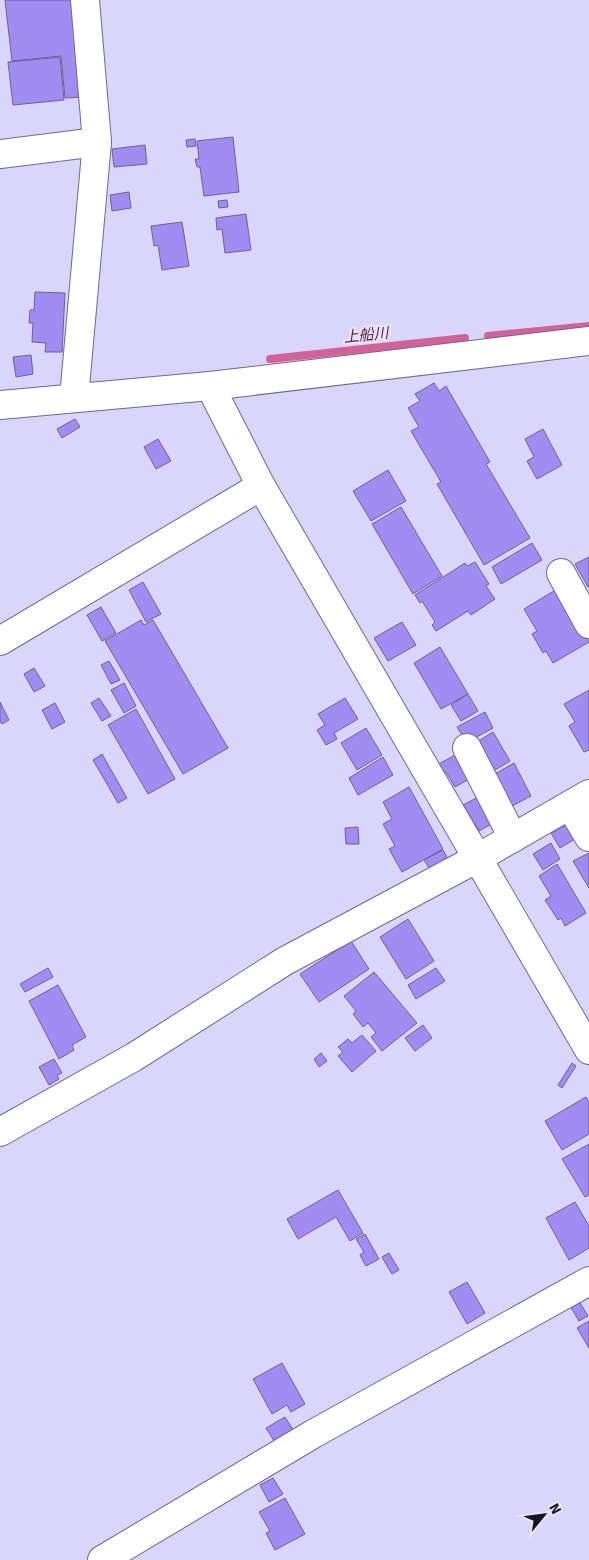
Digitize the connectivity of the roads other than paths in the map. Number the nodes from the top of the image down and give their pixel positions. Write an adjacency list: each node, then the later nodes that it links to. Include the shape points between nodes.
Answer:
1 (85, 0): 2 (street)
2 (97, 142): 3 (street); 6 (street)
3 (0, 154)
4 (589, 341): 5 (street)
5 (210, 386): 6 (street); 8 (street)
6 (74, 398): 7 (street)
7 (0, 405)
8 (261, 486): 11 (street); 16 (street)
9 (561, 574): 10 (street)
10 (589, 624)
11 (0, 641)
12 (467, 748): 15 (street)
13 (580, 799): 14 (street); 15 (street)
14 (589, 836)
15 (513, 838): 16 (street)
16 (476, 859): 17 (street); 18 (street, via 285,961 134,1057)
17 (589, 1050)
18 (0, 1132)
19 (589, 1281): 20 (street, via 313,1434)
20 (102, 1560)

